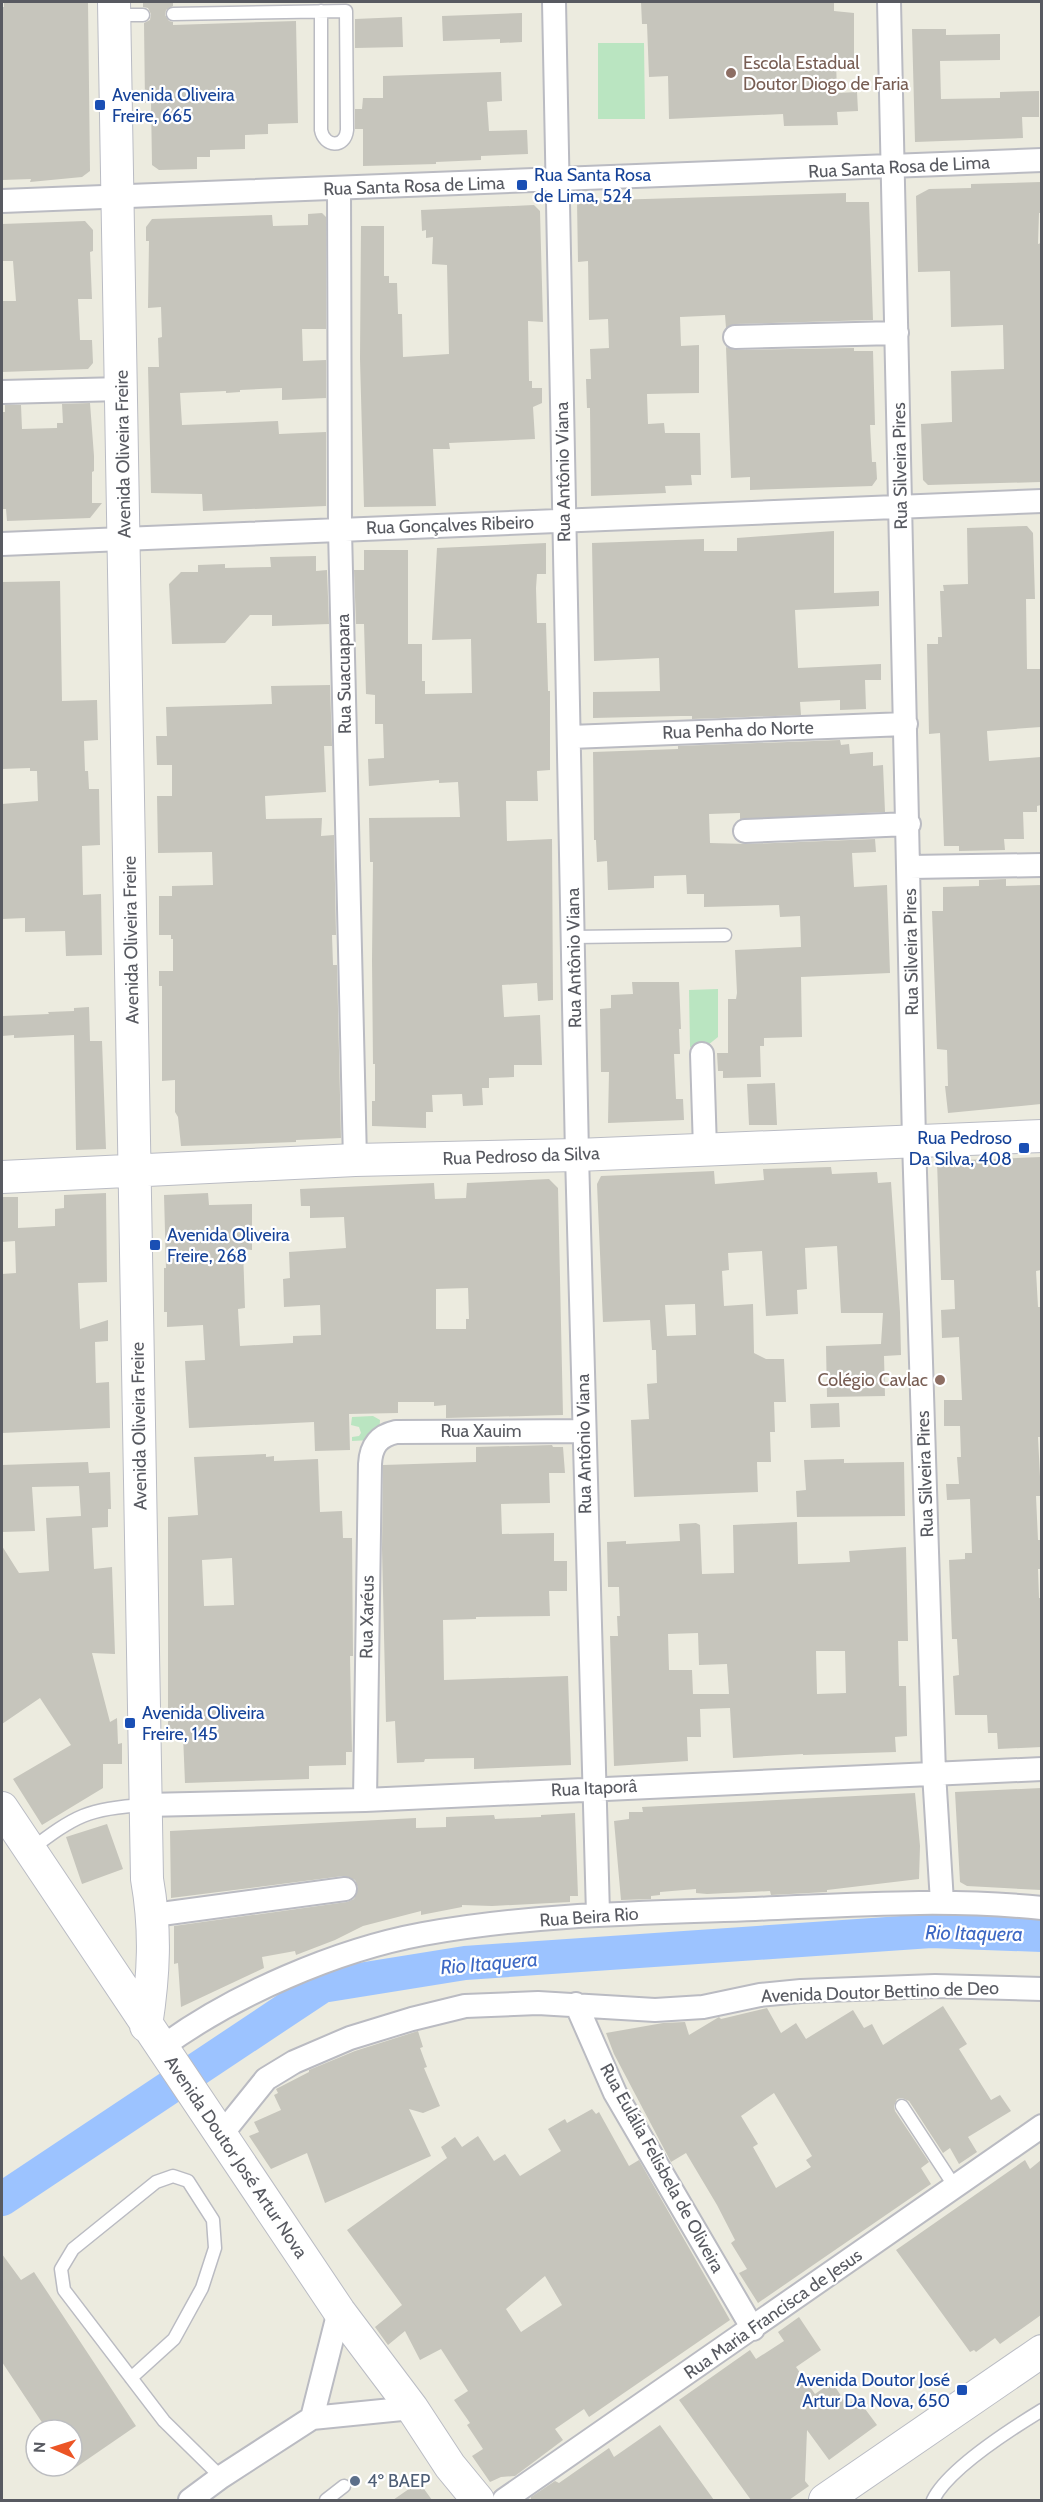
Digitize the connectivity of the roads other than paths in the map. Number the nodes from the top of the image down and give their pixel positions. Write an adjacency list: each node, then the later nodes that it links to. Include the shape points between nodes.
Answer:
1 (554, 2): 9 (street, Rua Antônio Viana)
2 (889, 2): 8 (street, Rua Silveira Pires)
3 (347, 6): 5 (lane); 5 (lane, via 347,130 342,142 335,144 328,143 321,130)
4 (124, 10): 11 (street, Avenida Oliveira Freire)
5 (321, 11): 6 (lane)
6 (173, 14)
7 (1041, 160): 8 (street, Rua Santa Rosa de Lima)
8 (893, 167): 9 (street, Rua Santa Rosa de Lima); 13 (street, Rua Silveira Pires)
9 (558, 181): 10 (street, Rua Santa Rosa de Lima); 19 (street, Rua Antônio Viana)
10 (339, 188): 11 (street, Rua Santa Rosa de Lima); 20 (street, Rua Suacuapara)
11 (118, 197): 12 (street, Rua Santa Rosa de Lima); 15 (street, Avenida Oliveira Freire)
12 (2, 201)
13 (897, 333): 14 (street); 18 (street, Rua Silveira Pires)
14 (735, 337)
15 (122, 389): 16 (street); 21 (street, Avenida Oliveira Freire)
16 (2, 392)
17 (1041, 501): 18 (street, Rua Gonçalves Ribeiro)
18 (900, 507): 19 (street, Rua Gonçalves Ribeiro); 23 (street, Rua Silveira Pires)
19 (564, 520): 20 (street, Rua Gonçalves Ribeiro); 24 (street, Rua Antônio Viana)
20 (340, 530): 21 (street, Rua Gonçalves Ribeiro); 36 (street, Rua Suacuapara)
21 (124, 540): 22 (street, Rua Gonçalves Ribeiro); 37 (street, Avenida Oliveira Freire)
22 (2, 544)
23 (906, 724): 24 (street, Rua Penha do Norte); 25 (street, Rua Silveira Pires)
24 (570, 737): 30 (street, Rua Antônio Viana)
25 (909, 824): 26 (street); 28 (street, Rua Silveira Pires)
26 (745, 831)
27 (1041, 865): 28 (street)
28 (910, 867): 33 (street, Rua Silveira Pires)
29 (725, 935): 30 (lane)
30 (573, 937): 35 (street, Rua Antônio Viana)
31 (702, 1054): 34 (street)
32 (1041, 1136): 33 (street, Rua Pedroso da Silva)
33 (914, 1141): 34 (street, Rua Pedroso da Silva); 42 (street, Rua Silveira Pires)
34 (705, 1149): 35 (street, Rua Pedroso da Silva)
35 (577, 1155): 36 (street, Rua Pedroso da Silva); 39 (street, Rua Antônio Viana)
36 (355, 1160): 37 (street, Rua Pedroso da Silva)
37 (135, 1172): 38 (street, Rua Pedroso da Silva); 45 (street, Avenida Oliveira Freire)
38 (2, 1177)
39 (584, 1431): 40 (street, Rua Xauim, via 407,1432); 43 (street, Rua Antônio Viana)
40 (380, 1437): 44 (street, Rua Xaréus, via 370,1464)
41 (1041, 1769): 42 (street, Rua Itaporâ)
42 (934, 1773): 43 (street, Rua Itaporâ); 50 (street, Rua Silveira Pires)
43 (593, 1788): 44 (street, Rua Itaporâ); 52 (street, Rua Antônio Viana)
44 (365, 1800): 45 (street, Rua Itaporâ)
45 (146, 1805): 47 (lane, via 83,1814); 48 (street, Avenida Oliveira Freire)
46 (2, 1808): 47 (street, Avenida Doutor José Artur Nova)
47 (29, 1850): 56 (street, Avenida Doutor José Artur Nova)
48 (147, 1879): 53 (street, Avenida Oliveira Freire); 56 (street, Avenida Oliveira Freire)
49 (345, 1889): 53 (street)
50 (942, 1902): 51 (street, Rua Beira Rio); 52 (street, Rua Beira Rio)
51 (1041, 1908)
52 (598, 1914): 56 (street, Rua Beira Rio, via 422,1934 370,1947 246,1995 188,2029)
53 (153, 1915): 56 (street, Avenida Oliveira Freire)
54 (1041, 1989): 55 (street, Avenida Doutor Bettino de Deo, via 934,1986 801,1991 703,2007 656,2010)
55 (576, 2004): 58 (street, Avenida Doutor Bettino de Deo, via 465,2006 350,2038 266,2079); 62 (street, Rua Eulália Felisbela de Oliveira, via 615,2093)
56 (152, 2034): 58 (street, Avenida Doutor José Artur Nova)
57 (902, 2106): 60 (lane)
58 (214, 2124): 61 (street, Avenida Doutor José Artur Nova)
59 (1041, 2126): 60 (street, Rua Maria Francisca de Jesus)
60 (955, 2187): 62 (street, Rua Maria Francisca de Jesus)
61 (339, 2311): 65 (street, Avenida Doutor José Artur Nova); 67 (street)
62 (753, 2329): 73 (street, Rua Maria Francisca de Jesus)
63 (1041, 2350): 74 (street)
64 (131, 2378): 64 (lane, via 174,2339 202,2288 215,2248 213,2220 188,2181 173,2176 156,2182 73,2249 61,2269 64,2290); 68 (lane, via 164,2421)
65 (412, 2408): 67 (street); 72 (street, Avenida Doutor José Artur Nova)
66 (1041, 2410): 75 (lane, via 948,2478)
67 (312, 2418): 68 (street)
68 (221, 2477): 70 (street)
69 (344, 2486): 71 (lane)
70 (194, 2499)
71 (326, 2500)
72 (478, 2500)
73 (504, 2500)
74 (825, 2500)
75 (933, 2500)

